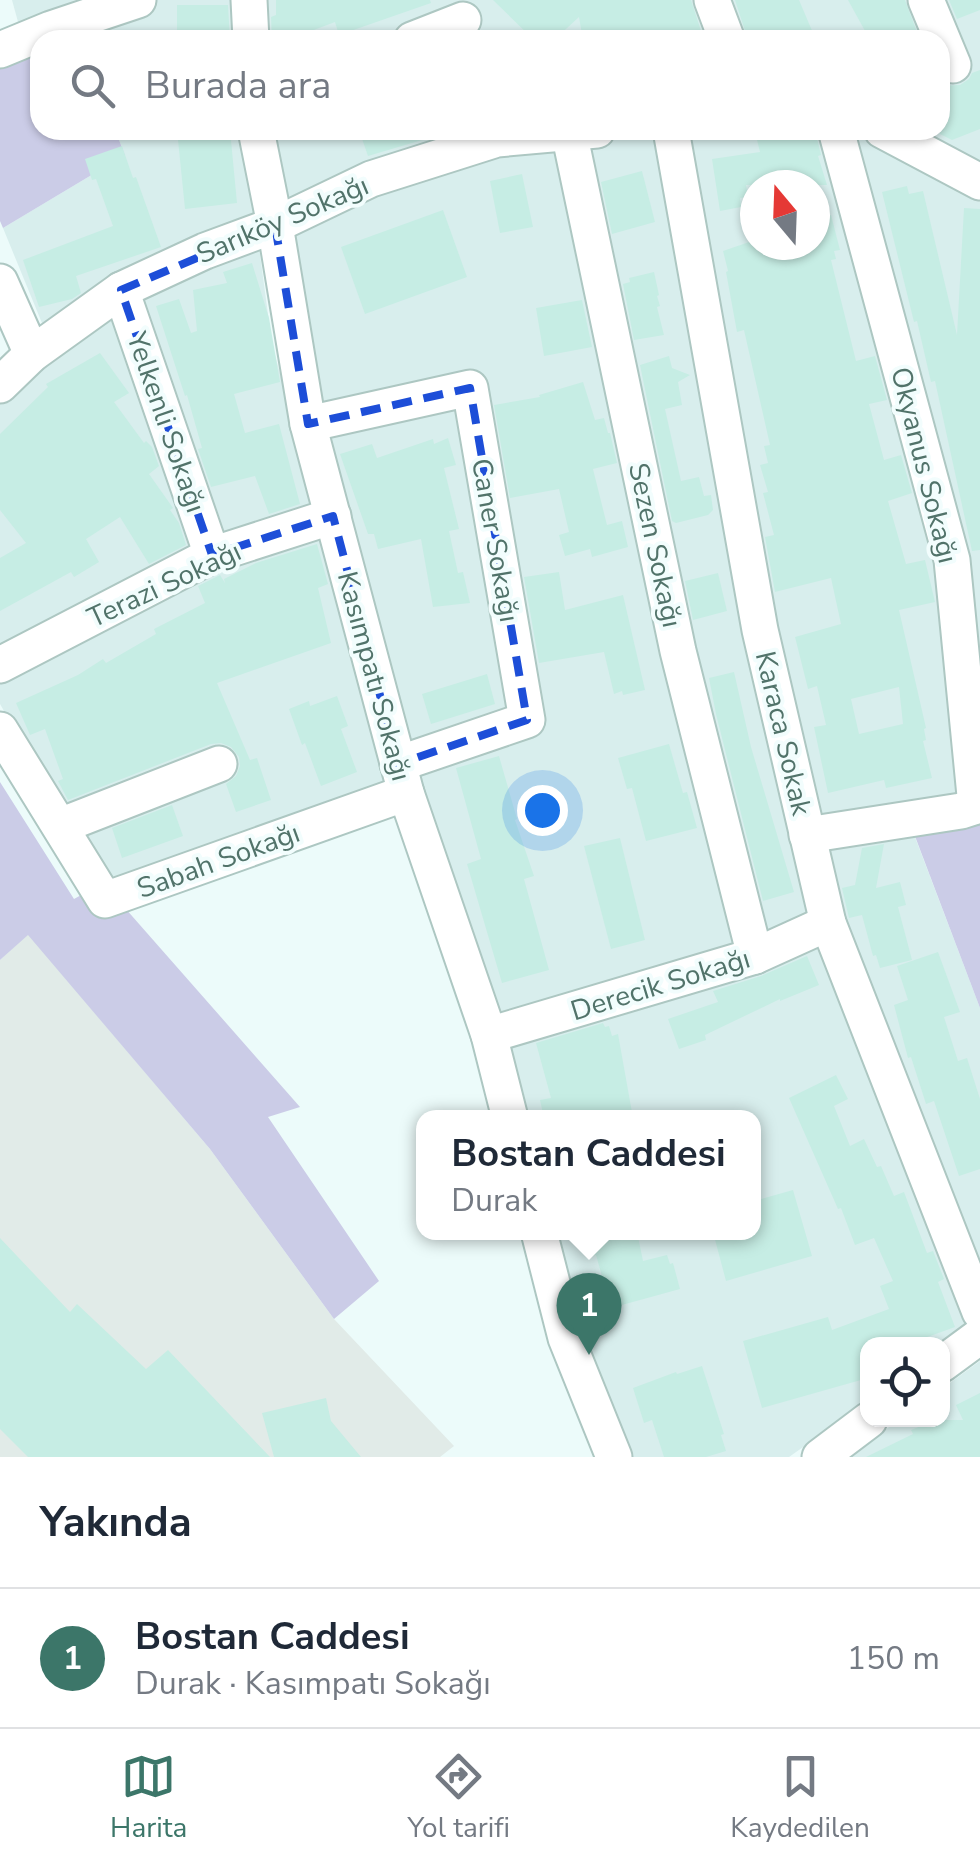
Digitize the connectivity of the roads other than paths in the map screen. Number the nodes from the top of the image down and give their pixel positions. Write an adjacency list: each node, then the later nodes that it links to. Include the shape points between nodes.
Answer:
1 (138, 0): 6 (street)
2 (249, 0): 7 (street)
3 (712, 0): 9 (street)
4 (926, 0): 10 (street)
5 (463, 20): 8 (street)
6 (49, 30)
7 (250, 30)
8 (438, 30)
9 (723, 30)
10 (942, 30)
11 (30, 38): 12 (street)
12 (0, 50)
13 (258, 140): 20 (street, Kasımpatı Sokağı)
14 (480, 140): 20 (street, Sarıköy Sokağı)
15 (585, 140): 36 (street, Sezen Sokağı, via 678,651)
16 (674, 140): 34 (street, Karaca Sokak, via 760,630)
17 (839, 140): 32 (street, Okyanus Sokağı, via 952,560)
18 (901, 140): 19 (street)
19 (980, 182)
20 (276, 225): 22 (street, Sarıköy Sokağı); 25 (street, Kasımpatı Sokağı)
21 (0, 282): 23 (street)
22 (120, 290): 23 (street, Sarıköy Sokağı); 27 (street, Yelkenli Sokağı)
23 (32, 354): 24 (street, Sarıköy Sokağı)
24 (0, 385)
25 (308, 424): 26 (street, Kasımpatı Sokağı); 31 (street, Caner Sokağı, via 470,388 527,720)
26 (333, 516): 27 (street, Terazi Sokağı); 31 (street, Kasımpatı Sokağı)
27 (212, 556): 28 (street, Terazi Sokağı)
28 (0, 665)
29 (0, 730): 33 (street, Sabah Sokağı)
30 (219, 764): 33 (street)
31 (402, 778): 33 (street, Sabah Sokağı, via 105,900); 37 (street, Kasımpatı Sokağı)
32 (978, 805): 34 (street)
33 (60, 826)
34 (807, 835): 35 (street, Karaca Sokak)
35 (828, 924): 36 (street, Derecik Sokağı); 40 (street, Karaca Sokak)
36 (755, 956): 37 (street, Derecik Sokağı)
37 (489, 1035): 38 (street, Kasımpatı Sokağı)
38 (508, 1110)
39 (541, 1240): 44 (street, via 566,1338)
40 (980, 1312)
41 (980, 1336): 42 (street)
42 (950, 1358)
43 (861, 1427): 45 (street)
44 (614, 1457)
45 (820, 1457)

